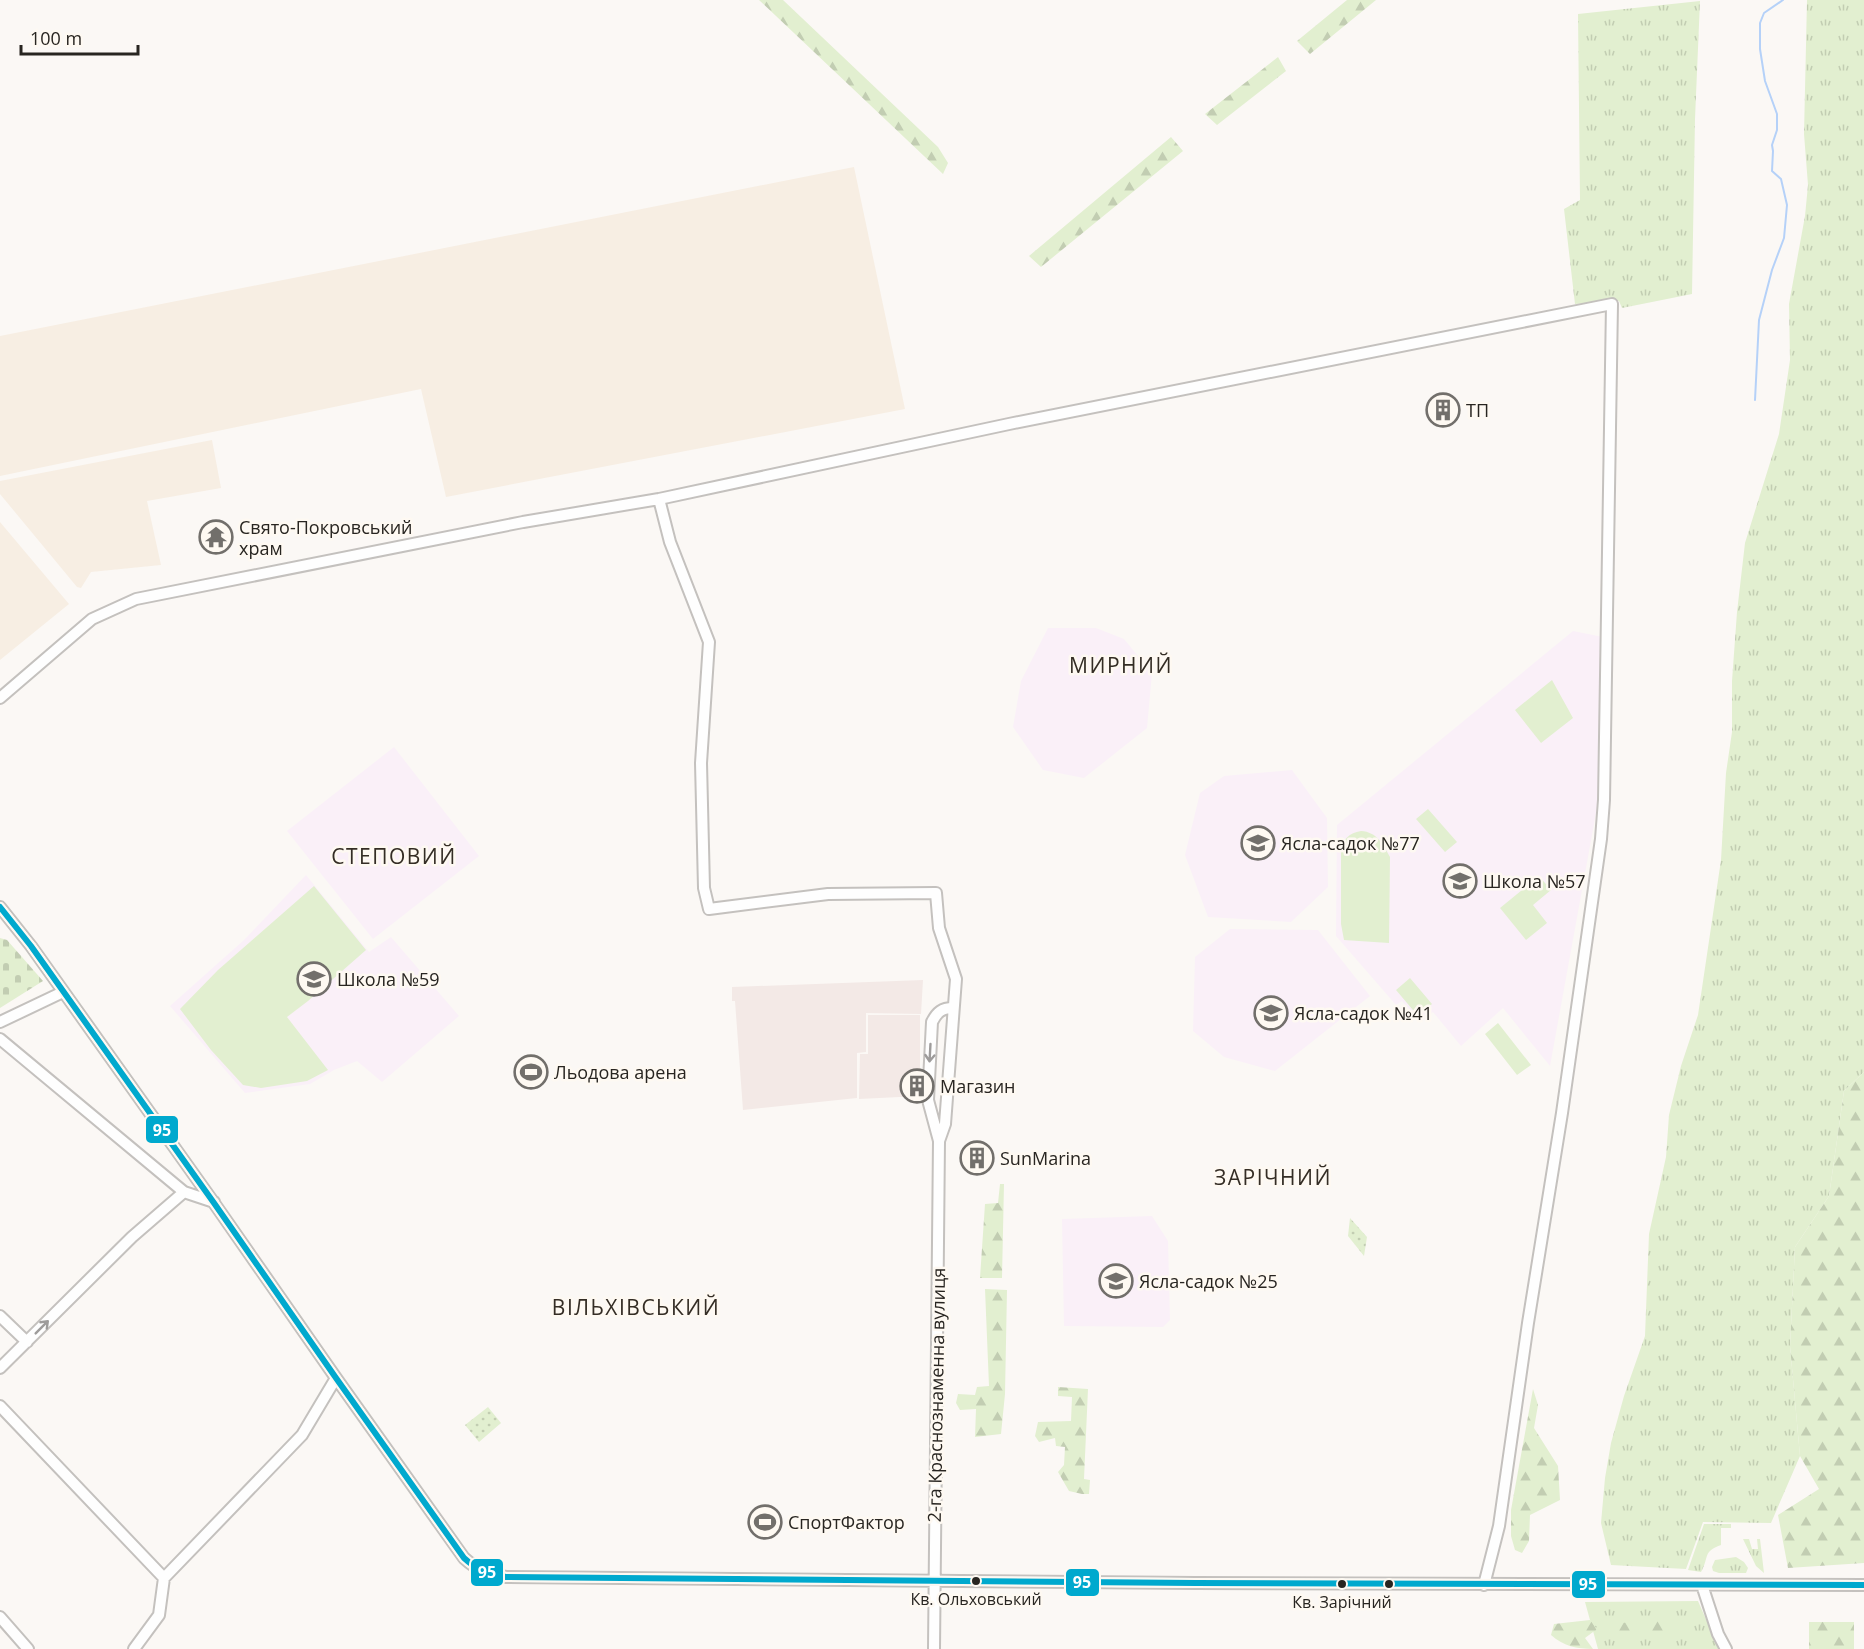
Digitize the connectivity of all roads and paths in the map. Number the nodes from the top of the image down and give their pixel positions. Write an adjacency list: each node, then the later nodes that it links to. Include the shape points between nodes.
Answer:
1 (659, 499): 2 (street, via 136,599 92,619); 5 (street, via 670,542 709,642 701,763 704,888 709,909 828,894 936,893 939,928 956,979); 18 (street, via 1009,424 1612,304 1601,839 1499,1526)
2 (0, 698)
3 (0, 907): 4 (street)
4 (63, 992): 6 (street); 10 (street)
5 (953, 1008): 8 (street, 2-га Краснознаменна вулиця, via 945,1124); 8 (street, 2-га Краснознаменна вулиця, one-way to 8, via 936,1013 932,1022 928,1100)
6 (0, 1022)
7 (0, 1039): 9 (street)
8 (939, 1140): 17 (street, 2-га Краснознаменна вулиця)
9 (183, 1192): 10 (street); 12 (street, one-way to 9)
10 (214, 1203): 14 (street)
11 (0, 1316): 12 (street)
12 (27, 1342): 13 (street)
13 (0, 1368)
14 (336, 1378): 16 (street, via 302,1435); 17 (street, via 464,1558 490,1575)
15 (0, 1406): 16 (street)
16 (164, 1578): 23 (street, via 159,1615)
17 (934, 1582): 18 (street); 24 (street, 2-га Краснознаменна вулиця)
18 (1484, 1585): 19 (street)
19 (1702, 1585): 20 (street); 25 (street)
20 (1864, 1585)
21 (0, 1617): 22 (street)
22 (28, 1649)
23 (134, 1649)
24 (934, 1649)
25 (1726, 1649)

